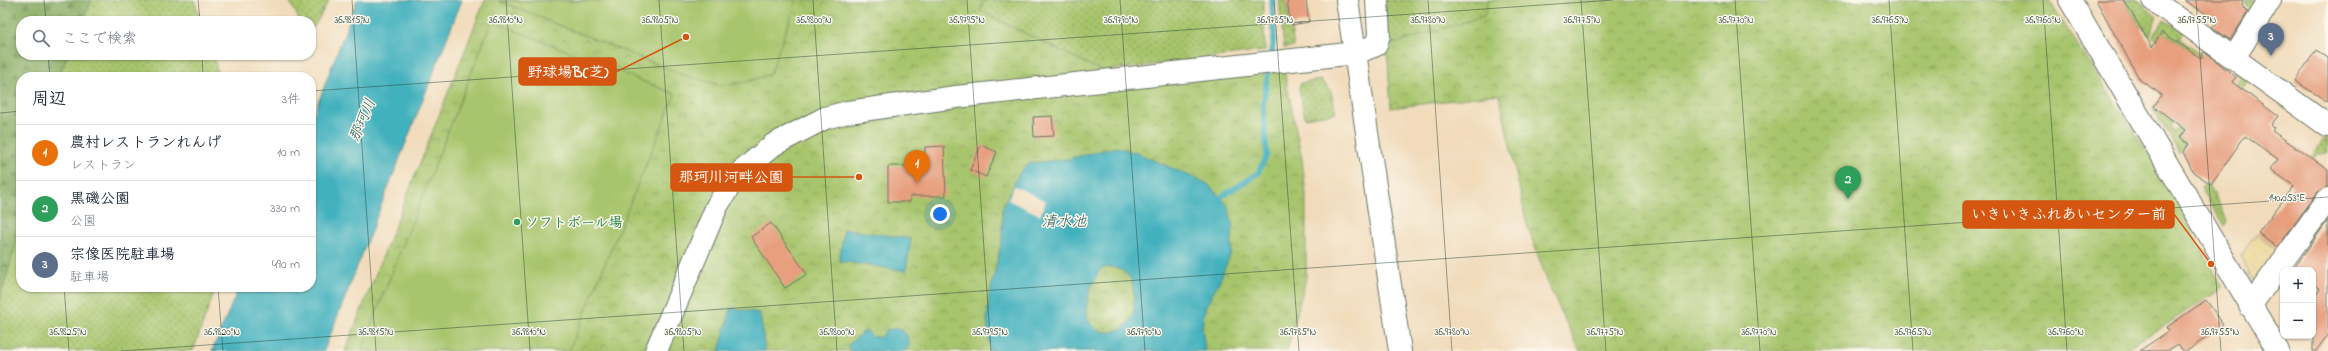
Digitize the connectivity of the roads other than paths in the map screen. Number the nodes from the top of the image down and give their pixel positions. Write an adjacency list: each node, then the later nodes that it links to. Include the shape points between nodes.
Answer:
1 (1347, 0): 6 (street)
2 (1377, 0): 6 (street, via 1379,35 1376,45)
3 (2070, 0): 10 (street)
4 (2153, 0): 7 (street)
5 (2270, 0): 7 (street)
6 (1356, 53): 11 (street, via 956,97 848,112 825,118 773,145 735,177 717,206); 12 (street)
7 (2234, 58): 8 (street)
8 (2328, 126)
9 (2328, 199): 10 (street)
10 (2250, 306): 13 (street)
11 (656, 351)
12 (1400, 351)
13 (2278, 351)

